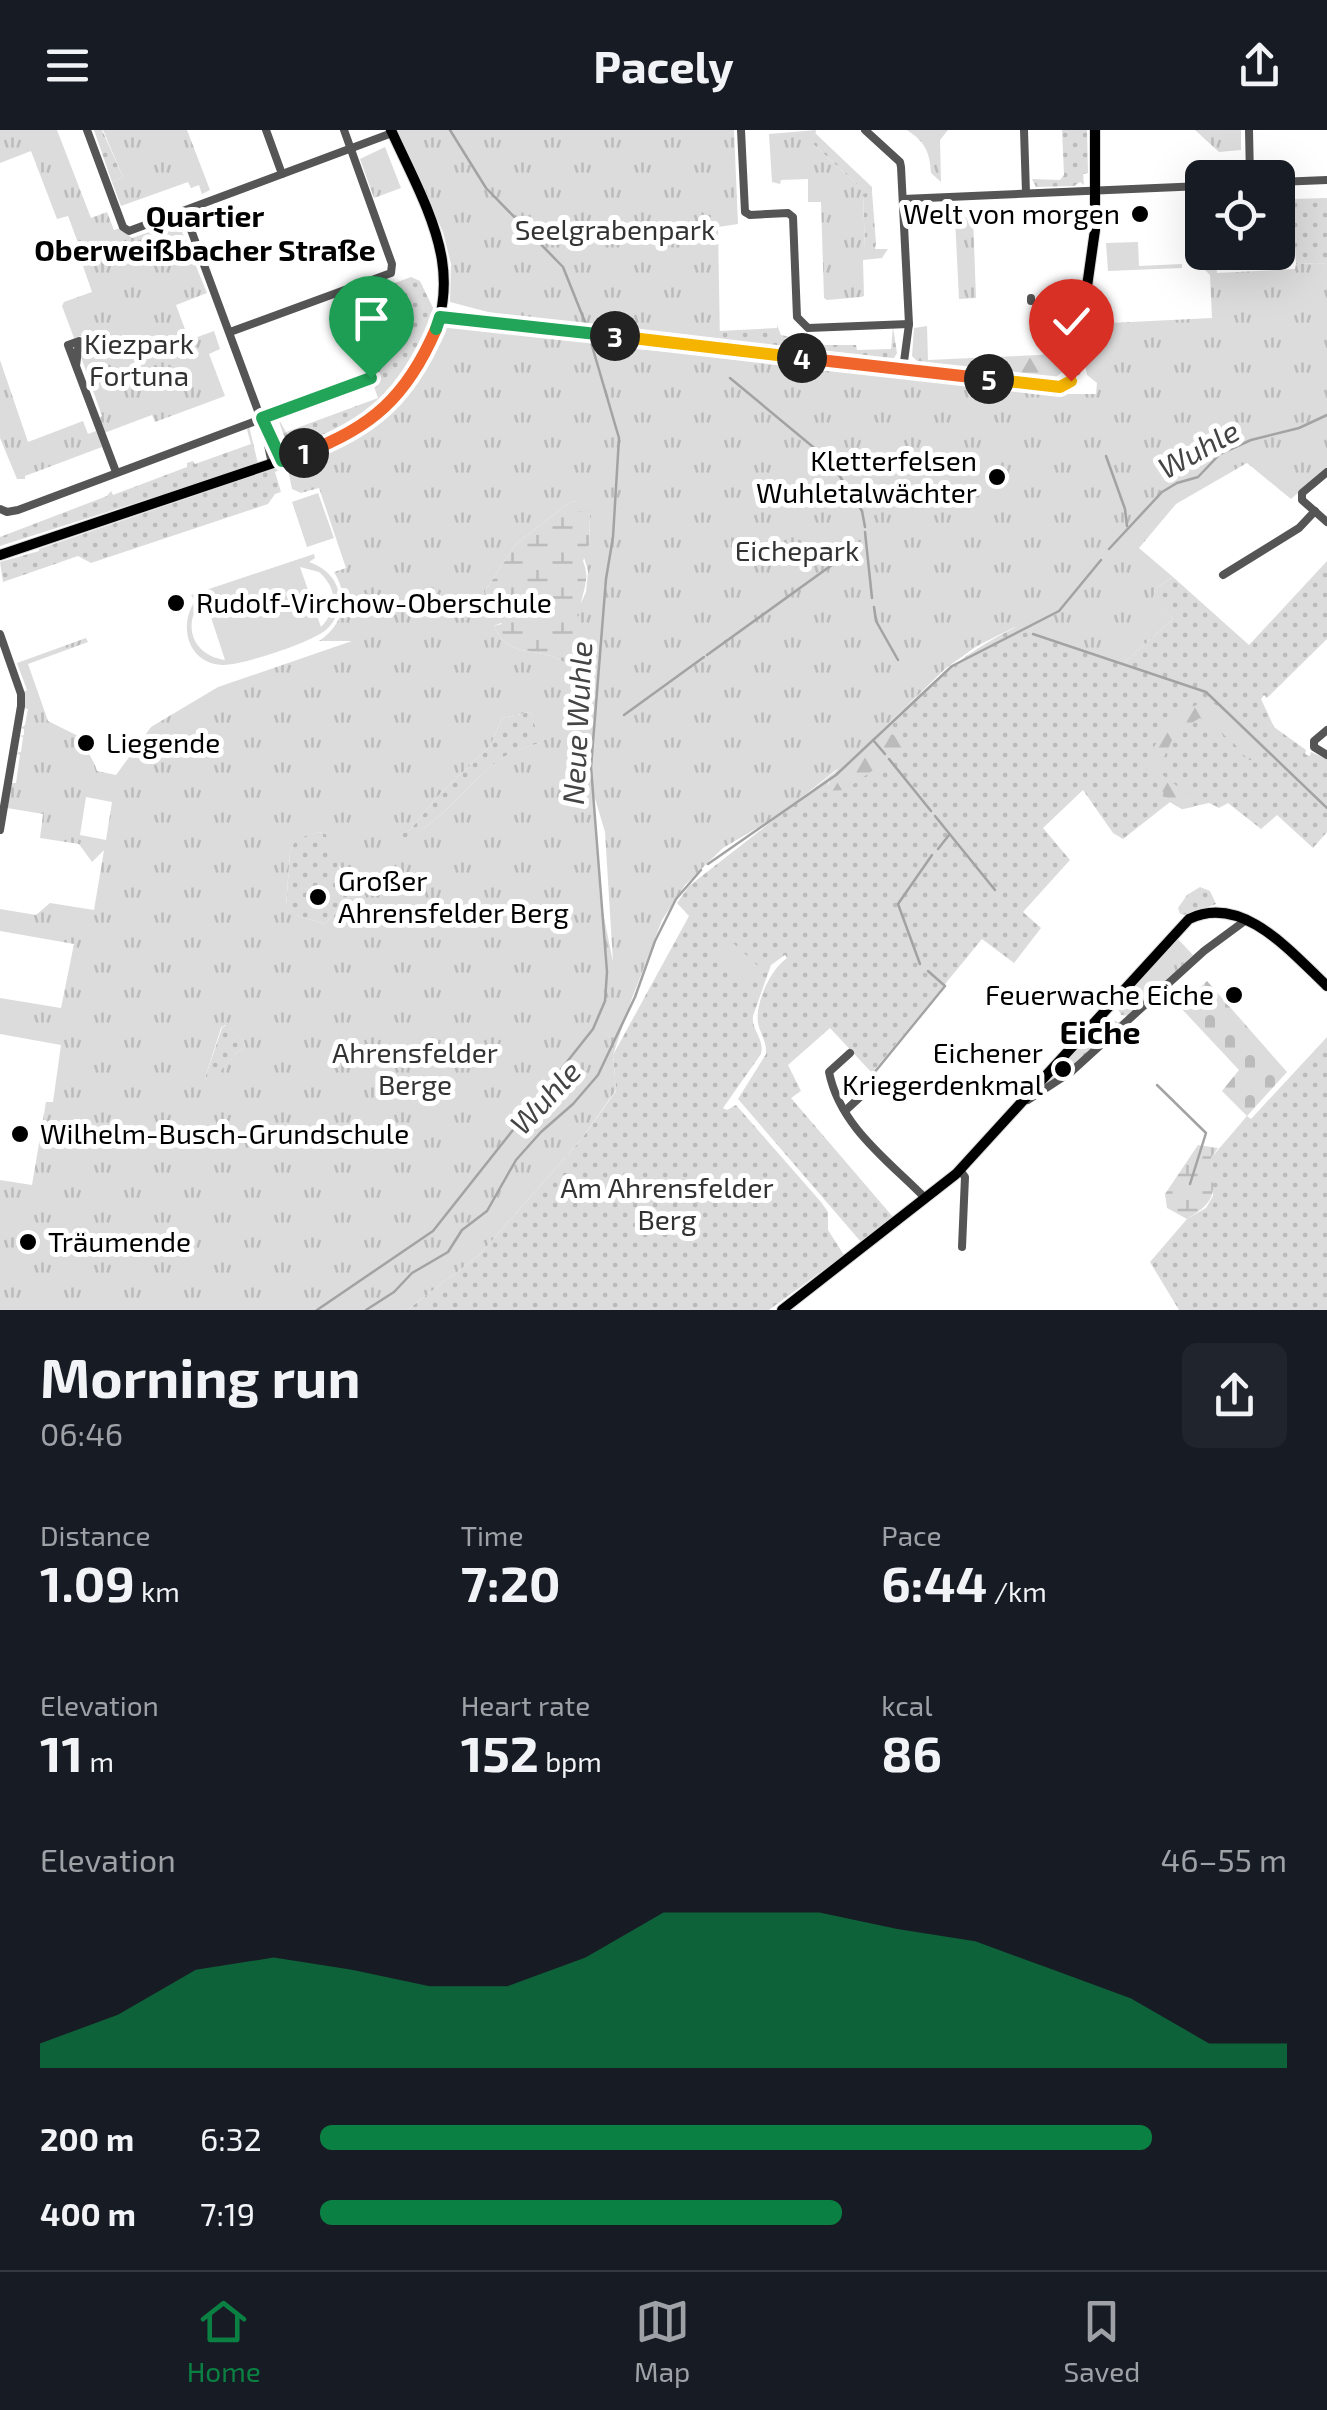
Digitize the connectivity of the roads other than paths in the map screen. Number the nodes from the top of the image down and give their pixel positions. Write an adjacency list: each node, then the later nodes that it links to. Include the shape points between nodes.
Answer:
1 (87, 130): 19 (street, via 126,230)
2 (266, 130): 12 (street)
3 (344, 130): 10 (street)
4 (741, 130): 22 (street, via 745,212 793,217 801,323)
5 (865, 130): 18 (street, via 900,162)
6 (1024, 130): 17 (street)
7 (1095, 130): 16 (main road)
8 (1248, 130): 11 (street)
9 (392, 132): 10 (street); 21 (main road, via 440,248)
10 (351, 150): 12 (street); 20 (street, via 393,267)
11 (1249, 160)
12 (282, 174): 19 (street)
13 (1327, 180): 14 (street)
14 (1295, 181)
15 (1185, 187): 16 (street)
16 (1097, 191): 17 (street); 25 (main road, via 1075,370 1066,386)
17 (1026, 194): 18 (street)
18 (902, 199): 22 (street)
19 (184, 211): 23 (street)
20 (352, 288): 23 (street); 26 (street, via 379,364 371,378)
21 (440, 317): 25 (main road); 27 (main road, via 413,375 374,418)
22 (909, 324): 25 (street)
23 (230, 332): 26 (street)
24 (76, 366): 28 (street)
25 (904, 369)
26 (263, 422): 27 (street); 28 (street)
27 (277, 463): 33 (main road)
28 (116, 472): 30 (street, via 18,510)
29 (1327, 472): 31 (street, via 1302,493)
30 (0, 509)
31 (1315, 511): 32 (street); 34 (street)
32 (1327, 522)
33 (0, 554)
34 (1223, 575)
35 (0, 634): 38 (street, via 21,694)
36 (1327, 730): 37 (street, via 1314,742)
37 (1327, 755)
38 (0, 830)
39 (1246, 920): 40 (main road); 41 (main road, via 1220,910 1189,919); 42 (street, via 1204,950)
40 (1327, 986)
41 (1109, 1008): 42 (street); 47 (main road)
42 (1126, 1025): 45 (street)
43 (850, 1053): 46 (street, via 829,1072)
44 (874, 1085): 46 (street)
45 (1028, 1100)
46 (846, 1110): 48 (street, via 866,1141)
47 (960, 1170): 48 (main road); 49 (street, via 966,1177)
48 (926, 1198): 50 (main road)
49 (962, 1247)
50 (782, 1310)

